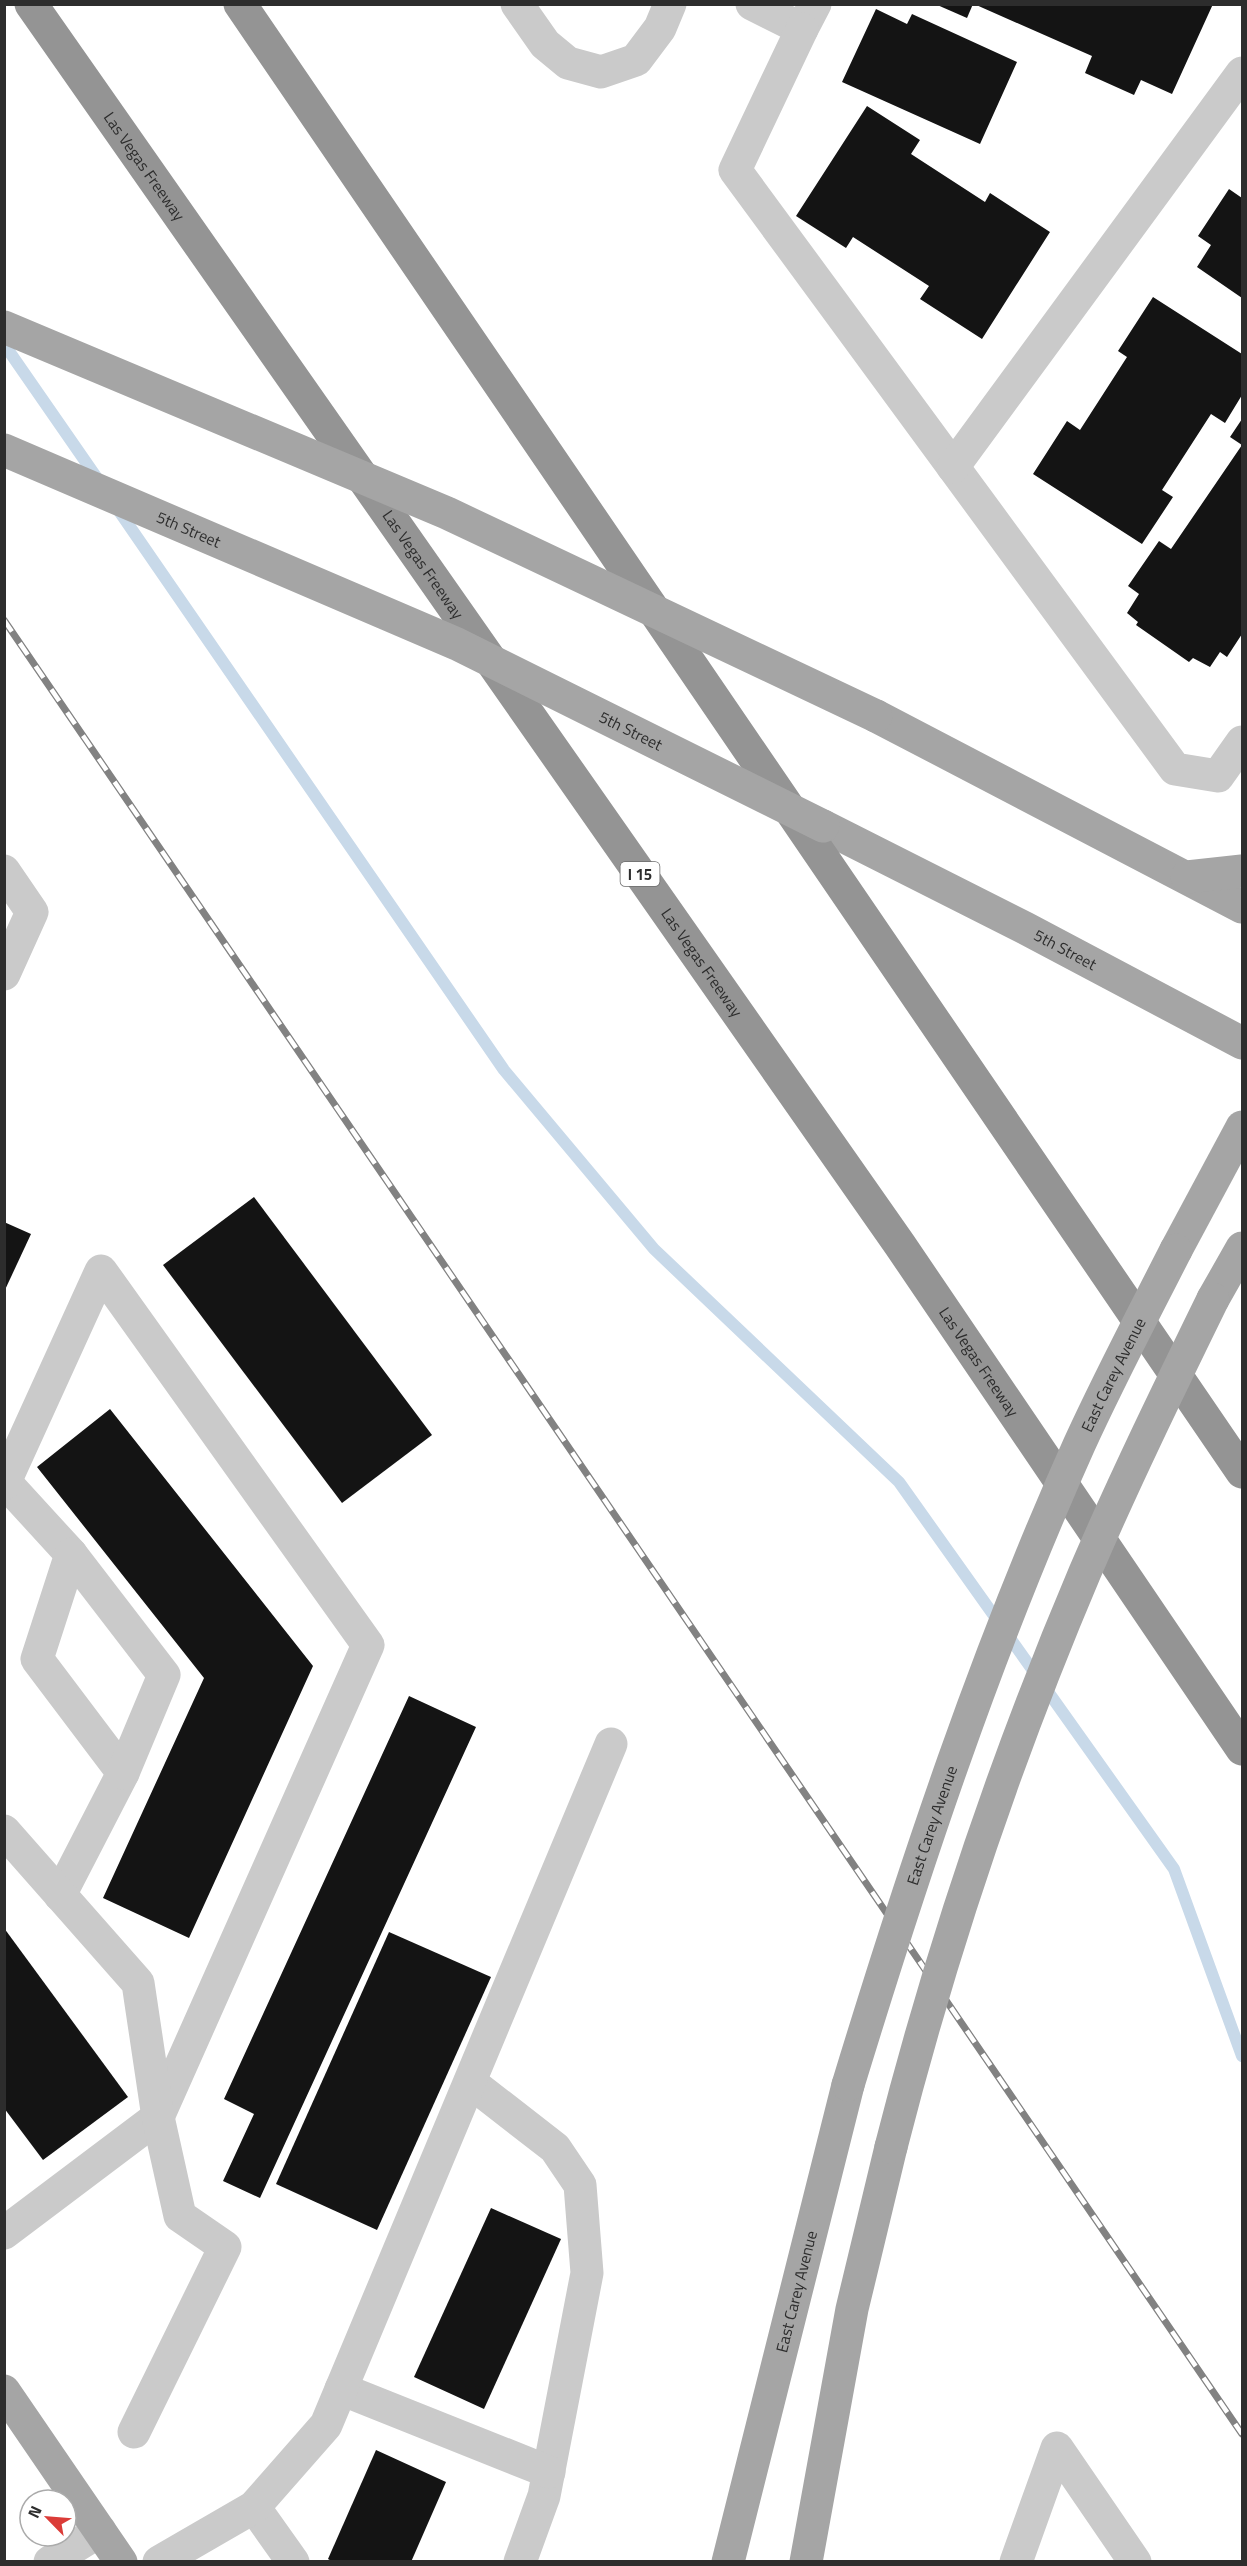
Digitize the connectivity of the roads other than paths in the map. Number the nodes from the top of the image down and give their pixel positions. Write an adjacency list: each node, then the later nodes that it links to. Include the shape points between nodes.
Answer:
1 (31, 4): 24 (highway, Las Vegas Freeway / I 15, via 893,1236)
2 (240, 4): 20 (highway)
3 (517, 4): 4 (street, via 545,44 568,63 601,72 636,60 660,28)
4 (670, 4)
5 (752, 4): 6 (street)
6 (809, 17): 10 (street, via 735,170)
7 (1242, 73): 10 (street)
8 (4, 327): 14 (main road, bridge, via 447,513 876,716)
9 (4, 450): 17 (main road, 5th Street, bridge, via 457,644 1025,928)
10 (953, 467): 11 (street, via 1175,769 1218,776)
11 (1242, 742)
12 (4, 871): 16 (street, via 32,912)
13 (1242, 871): 14 (main road)
14 (1187, 877): 15 (main road)
15 (1242, 907)
16 (4, 974)
17 (1242, 1043)
18 (1242, 1127): 42 (main road, East Carey Avenue, bridge, via 1079,1446 933,1818 848,2085)
19 (1242, 1248): 43 (main road, bridge, via 1140,1449 1048,1665 957,1912 920,2033 852,2309)
20 (1242, 1472)
21 (5, 1483): 22 (street); 29 (street, via 101,1271 368,1645)
22 (71, 1554): 25 (street, via 37,1659); 25 (street, via 164,1675)
23 (611, 1744): 28 (street)
24 (1242, 1749)
25 (123, 1773): 27 (street)
26 (4, 1831): 27 (street)
27 (60, 1895): 29 (street, via 138,1983)
28 (470, 2082): 31 (street); 34 (street, via 555,2148 580,2185 587,2273)
29 (158, 2117): 30 (street); 33 (street, via 180,2216 225,2247)
30 (7, 2226)
31 (341, 2388): 34 (street); 35 (street, via 326,2425)
32 (4, 2391): 36 (main road)
33 (134, 2432)
34 (549, 2472): 41 (street)
35 (254, 2507): 39 (street); 40 (street)
36 (100, 2531): 37 (street); 38 (main road)
37 (50, 2562)
38 (121, 2562)
39 (159, 2562)
40 (292, 2562)
41 (520, 2562)
42 (728, 2562)
43 (806, 2562)
44 (1016, 2562): 45 (street, via 1057,2448)
45 (1135, 2562)

